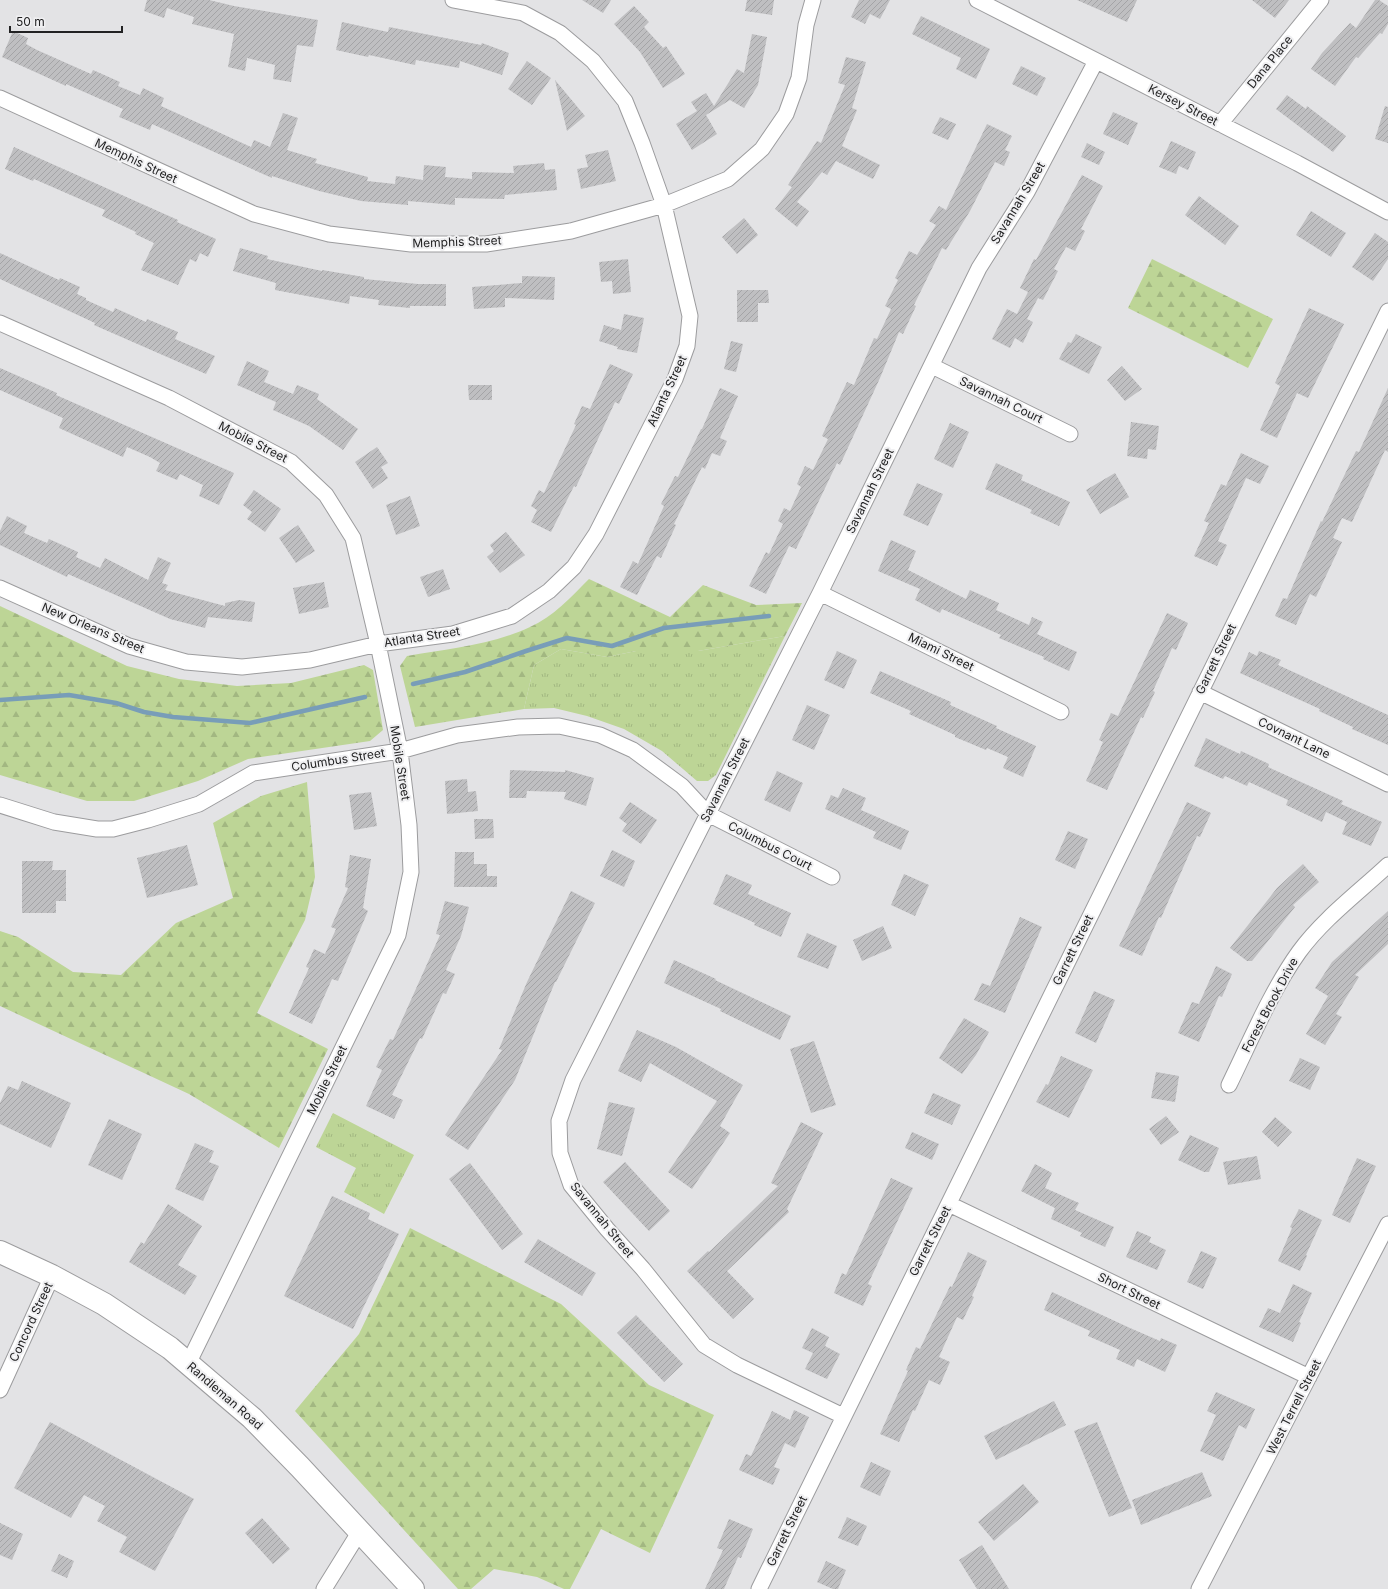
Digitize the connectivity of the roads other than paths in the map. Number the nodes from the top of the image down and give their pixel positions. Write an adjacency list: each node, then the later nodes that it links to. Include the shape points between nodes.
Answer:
1 (453, 0): 8 (street, Atlanta Street, via 523,13 560,33 594,61 625,102)
2 (813, 0): 8 (street, Memphis Street, via 806,25 799,78 786,114 762,149 728,179)
3 (977, 0): 5 (street, Kersey Street)
4 (1321, 0): 7 (street, Dana Place)
5 (1096, 62): 7 (street, Kersey Street); 12 (street, Savannah Street, via 1027,192 980,268)
6 (0, 98): 8 (street, Memphis Street, via 254,214 329,234 411,244 486,244 570,231)
7 (1220, 124): 9 (street, Kersey Street)
8 (664, 205): 16 (street, Atlanta Street, via 690,316 688,346 675,379 596,534 569,572 549,591 512,616 453,634)
9 (1388, 212)
10 (1388, 311): 17 (street, Garrett Street)
11 (0, 323): 16 (street, Mobile Street, via 169,398 292,462 326,495 353,538)
12 (932, 366): 13 (street, Savannah Court); 15 (street, Savannah Street)
13 (1070, 434)
14 (0, 588): 16 (street, New Orleans Street, via 129,646 186,662 242,667 310,660)
15 (820, 593): 18 (street, Miami Street); 22 (street, Savannah Street)
16 (378, 644): 19 (street, Mobile Street)
17 (1200, 692): 20 (street, Covnant Lane); 26 (street, Garrett Street)
18 (1061, 712)
19 (400, 751): 21 (street, Columbus Street, via 253,773 199,804 113,829 54,822); 22 (street, Columbus Street, via 458,735 518,727 559,726 600,734 633,750 682,786); 31 (street, Mobile Street, via 409,825 411,872 398,935)
20 (1388, 784)
21 (0, 805)
22 (708, 814): 24 (street, Columbus Court); 34 (street, Savannah Street, via 573,1080 559,1121 560,1153 571,1185 704,1345 737,1365)
23 (1388, 865): 25 (street, Forest Brook Drive, via 1315,932 1299,952 1275,991)
24 (832, 877)
25 (1229, 1085)
26 (949, 1204): 32 (street, Short Street); 34 (street, Garrett Street)
27 (1388, 1224): 28 (street, West Terrell Street)
28 (1384, 1244): 32 (street, West Terrell Street)
29 (0, 1252): 30 (main road, Randleman Road)
30 (52, 1276): 31 (main road, Randleman Road, via 131,1321); 33 (street, Concord Street)
31 (188, 1364): 35 (main road, Randleman Road, via 252,1418)
32 (1309, 1377): 39 (street, West Terrell Street)
33 (0, 1390)
34 (843, 1416): 38 (street, Garrett Street)
35 (360, 1531): 36 (street); 37 (main road, Randleman Road)
36 (324, 1589)
37 (413, 1589)
38 (759, 1589)
39 (1199, 1589)

